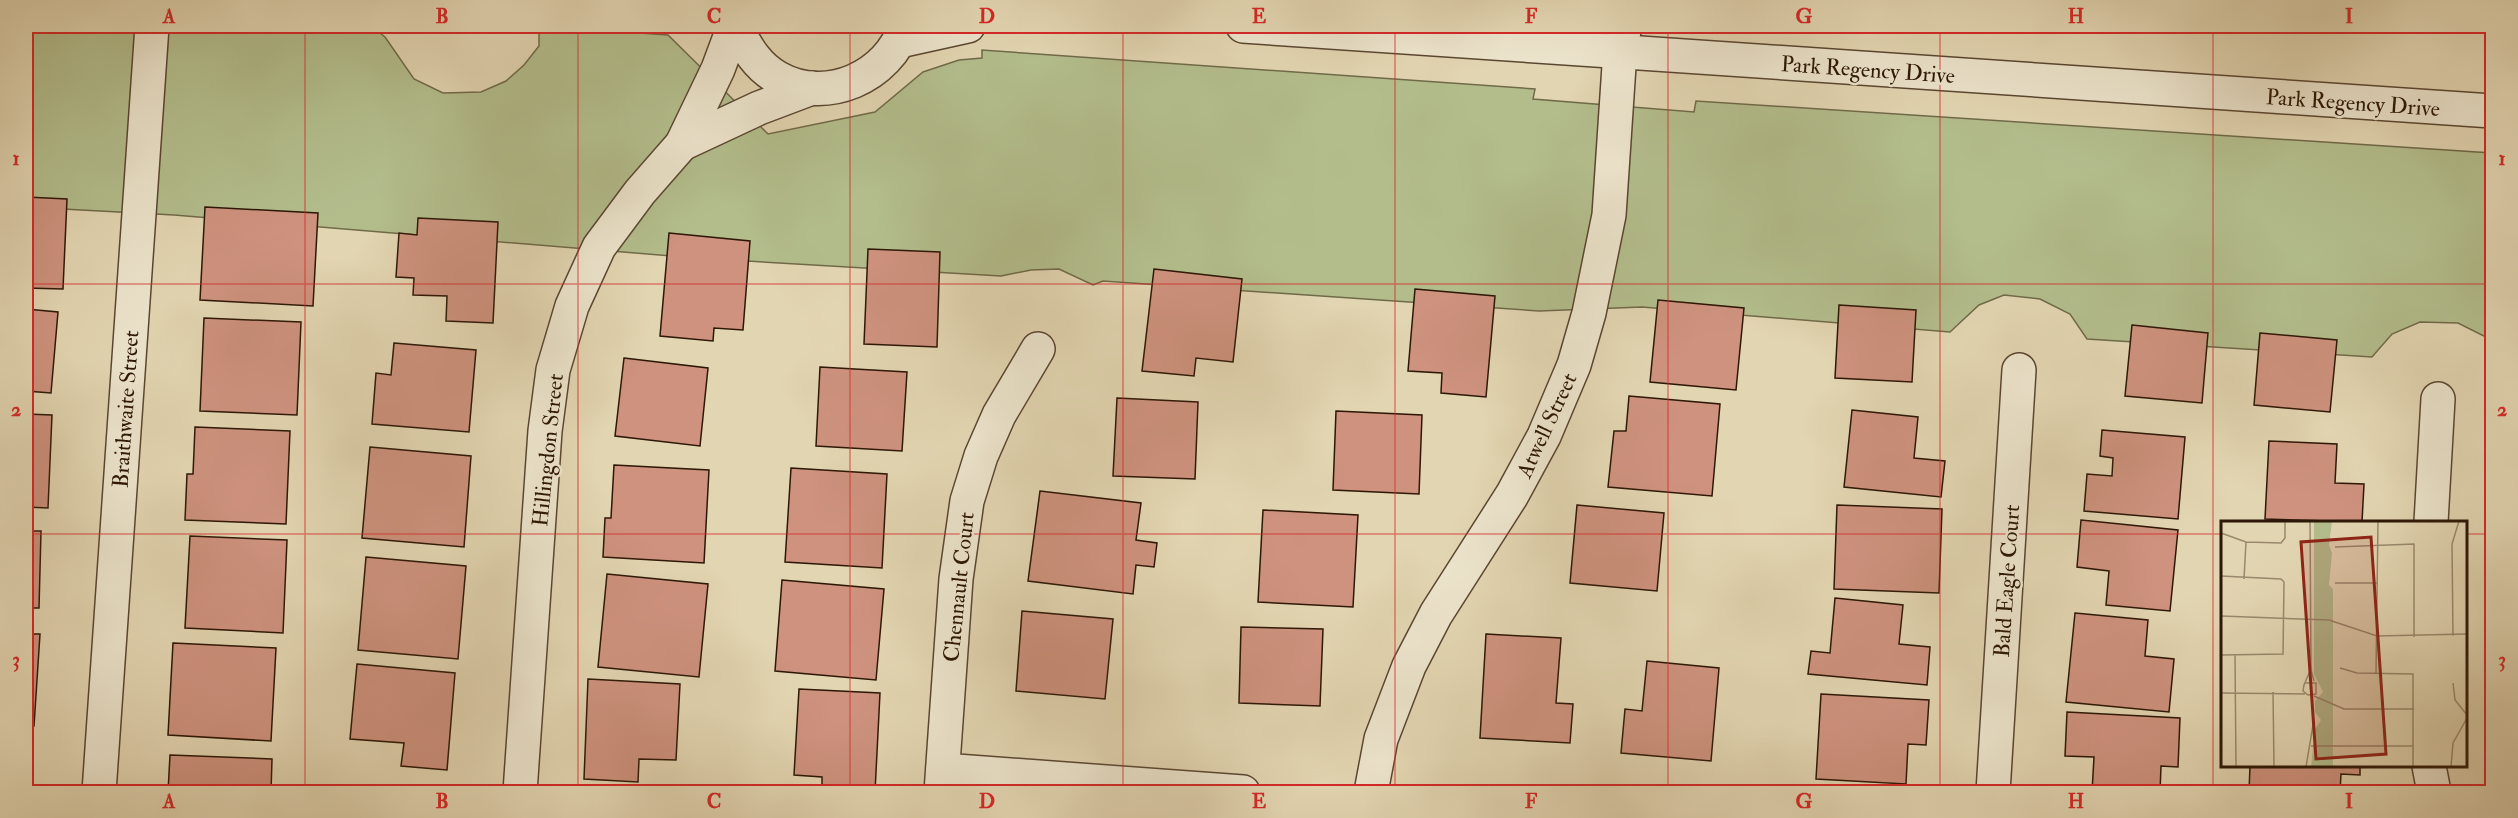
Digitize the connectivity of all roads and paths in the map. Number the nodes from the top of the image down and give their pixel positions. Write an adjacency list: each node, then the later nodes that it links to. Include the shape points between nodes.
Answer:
1 (152, 26): 16 (street, Braithwaite Street)
2 (734, 26): 7 (street, via 750,56 778,78); 9 (street, Hillingdon Street)
3 (968, 26): 5 (street)
4 (1243, 26): 6 (street, Park Regency Drive)
5 (902, 33): 7 (street, via 878,69 847,85)
6 (1623, 38): 8 (street, Park Regency Drive, via 2039,82); 19 (street, Atwell Street, via 1609,215 1574,365 1544,436 1512,495 1436,614 1409,666 1381,739)
7 (812, 88): 9 (street, Hillingdon Street)
8 (2493, 111)
9 (682, 144): 17 (street, Hillingdon Street, via 599,248 573,306 554,370 545,431)
10 (1038, 349): 15 (street, Chennault Court, via 999,415 967,501 956,579)
11 (2019, 370): 20 (street, Bald Eagle Court)
12 (2438, 399): 13 (street)
13 (2431, 521)
14 (2429, 767): 21 (street)
15 (942, 781): 18 (street)
16 (99, 792)
17 (520, 792)
18 (1243, 792)
19 (1371, 792)
20 (1992, 792)
21 (2434, 792)

